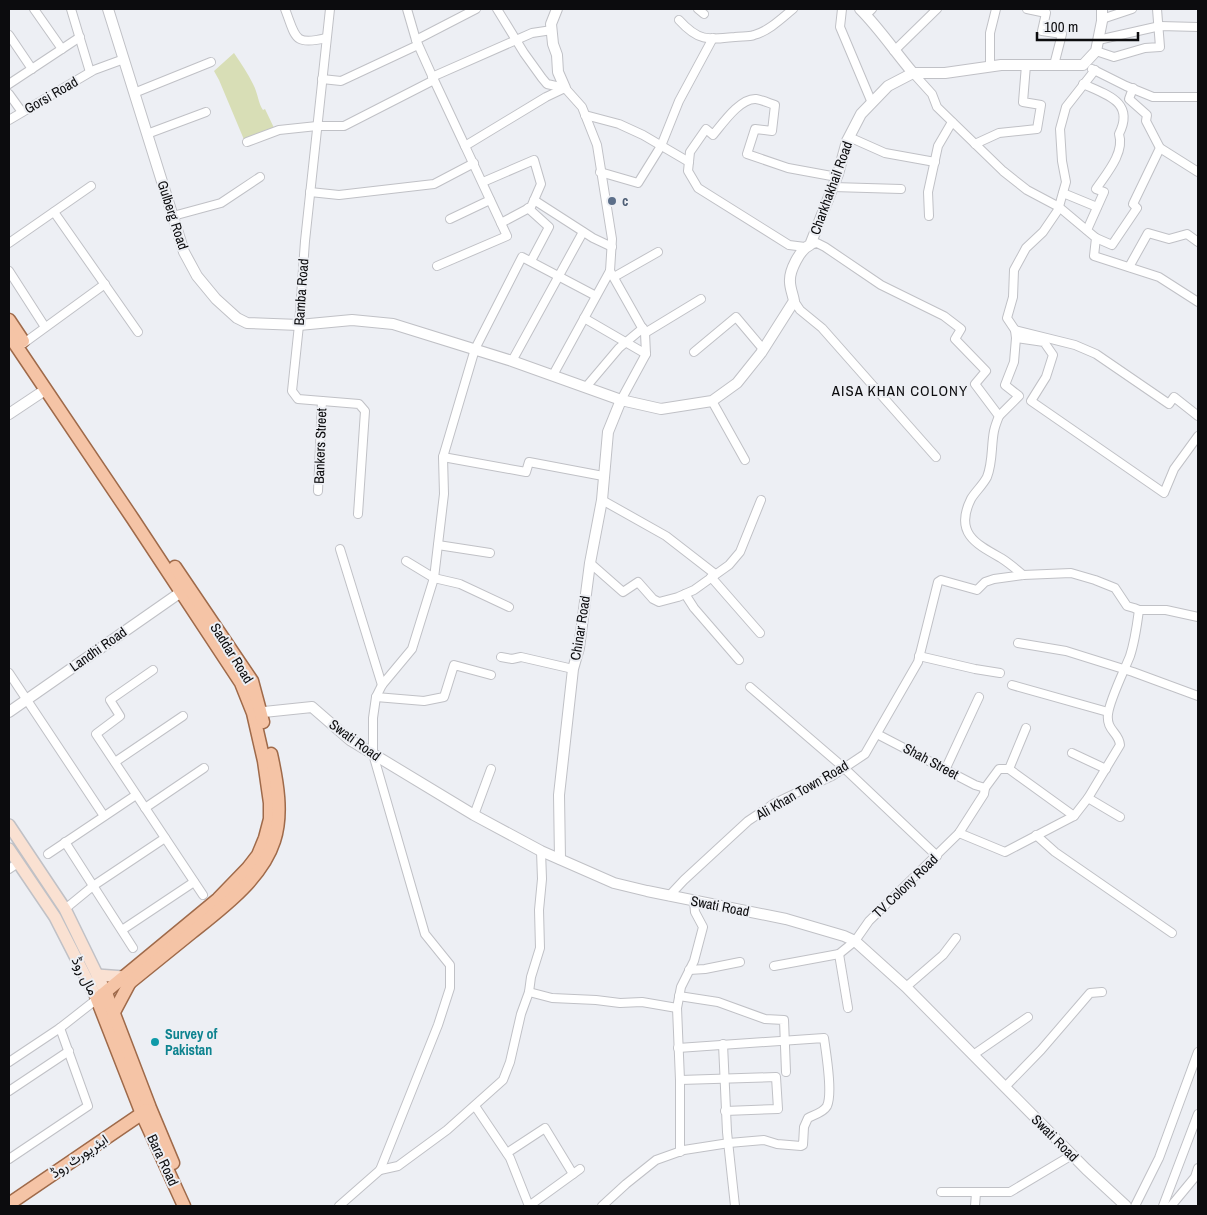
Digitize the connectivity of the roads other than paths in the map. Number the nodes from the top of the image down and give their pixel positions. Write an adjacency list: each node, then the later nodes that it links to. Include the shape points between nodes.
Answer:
1 (34, 9): 31 (street)
2 (71, 9): 25 (street)
3 (108, 9): 34 (street, Gulberg Road)
4 (285, 9): 26 (street, via 295,35 303,42)
5 (330, 9): 26 (street, Bamba Road)
6 (407, 9): 30 (street)
7 (476, 9): 30 (street)
8 (497, 9): 28 (street)
9 (557, 9): 23 (street)
10 (793, 9): 27 (street, via 754,35)
11 (842, 9): 53 (street, via 840,27)
12 (937, 9): 32 (street)
13 (985, 9): 17 (street)
14 (1027, 9): 37 (street, via 1046,13 1042,31 1062,34)
15 (1132, 9): 19 (street)
16 (1157, 9): 21 (street)
17 (996, 10): 39 (street, via 990,33)
18 (866, 11): 32 (street)
19 (1102, 14): 29 (street)
20 (679, 20): 27 (street, via 689,32 705,39)
21 (1160, 26): 22 (street); 29 (street); 33 (street, via 1160,47 1114,57)
22 (1198, 27)
23 (552, 30): 28 (street); 48 (street, via 558,72)
24 (9, 36): 40 (street)
25 (80, 37): 31 (street); 42 (street)
26 (326, 38): 44 (street, Bamba Road)
27 (713, 38): 65 (street, via 679,101)
28 (516, 40): 45 (street); 48 (street, via 547,84)
29 (1098, 40): 33 (street)
30 (417, 42): 44 (street, via 341,81); 45 (street)
31 (62, 49): 40 (street)
32 (894, 51): 43 (street)
33 (1096, 51): 38 (street)
34 (124, 59): 42 (street, Gorsi Road); 50 (street, Gulberg Road)
35 (211, 62): 50 (street)
36 (1026, 65): 37 (street, Charkhakhail Road); 39 (street, Charkhakhail Road); 63 (street, via 1023,102 1042,105 1037,128 999,133)
37 (1054, 65): 38 (street, Charkhakhail Road)
38 (1083, 65): 41 (street)
39 (990, 67): 43 (street, Charkhakhail Road)
40 (32, 69): 46 (street)
41 (1095, 70): 47 (street); 49 (street)
42 (92, 71): 54 (street, Gorsi Road)
43 (913, 74): 53 (street, Charkhakhail Road, via 888,86); 58 (street)
44 (322, 79): 59 (street, Bamba Road)
45 (433, 79): 59 (street, via 344,126); 64 (street)
46 (9, 84)
47 (1083, 84): 78 (street, via 1066,107 1060,130 1066,182); 82 (street, via 1118,101 1124,112 1120,134 1122,142 1096,189 1104,192)
48 (565, 88): 56 (street); 64 (street)
49 (1133, 88): 52 (street, via 1153,96); 66 (street, via 1129,99 1147,115 1146,121)
50 (134, 93): 60 (street, Gulberg Road)
51 (9, 94): 54 (street)
52 (1198, 97)
53 (872, 103): 61 (street, Charkhakhail Road, via 861,114)
54 (22, 112): 57 (street, Gorsi Road)
55 (206, 112): 60 (street)
56 (585, 115): 65 (street, via 619,124); 70 (street, via 597,144)
57 (9, 120)
58 (952, 122): 63 (street); 69 (street, via 938,146)
59 (317, 126): 62 (street, via 279,130); 77 (street, Bamba Road)
60 (147, 134): 85 (street, Gulberg Road)
61 (849, 137): 69 (street, via 885,153); 74 (street, Charkhakhail Road)
62 (247, 142)
63 (975, 144): 81 (street, via 1027,190)
64 (466, 146): 67 (street)
65 (661, 146): 68 (street); 70 (street, via 638,182)
66 (1160, 148): 71 (street); 91 (street, via 1133,204 1137,208 1112,245)
67 (474, 162): 73 (street); 77 (street, via 434,184 339,194)
68 (689, 162): 74 (street, via 690,152 706,129 713,135 746,100 757,99 776,105 772,131 755,129 747,154); 94 (street, via 688,171 698,188 789,245)
69 (935, 162): 86 (street, via 928,192)
70 (600, 172): 95 (street)
71 (1198, 172)
72 (260, 178): 85 (street, via 221,202)
73 (483, 182): 79 (street); 80 (street, via 534,160 541,184)
74 (835, 182): 76 (street); 94 (street, Charkhakhail Road)
75 (91, 186): 84 (street)
76 (901, 189)
77 (310, 192): 110 (street, Bamba Road)
78 (1063, 193): 81 (street); 82 (street)
79 (490, 200): 87 (street); 88 (street)
80 (534, 200): 83 (street); 90 (street)
81 (1059, 207): 89 (street); 114 (street, via 1043,232 1026,248 1014,270 1008,318)
82 (1097, 207): 89 (street)
83 (528, 208): 88 (street); 97 (street, via 549,227)
84 (54, 212): 93 (street); 103 (street)
85 (173, 216): 110 (street, Gulberg Road, via 184,252 197,276 229,312 247,323)
86 (929, 216)
87 (450, 219)
88 (501, 223): 98 (street, via 506,236)
89 (1087, 230): 91 (street)
90 (583, 232): 95 (street); 102 (street)
91 (1096, 238): 99 (street, via 1094,256)
92 (1198, 242): 99 (street, via 1187,234 1169,239 1148,233)
93 (9, 244)
94 (807, 246): 107 (street, Charkhakhail Road, via 796,260 789,280); 130 (street, via 817,243 825,246 881,285 944,316 961,329 955,339 986,371 975,384)
95 (612, 247): 101 (street)
96 (658, 252): 101 (street)
97 (531, 261): 102 (street); 119 (street, via 522,257)
98 (437, 266)
99 (1129, 267): 105 (street, via 1159,277)
100 (9, 271): 111 (street)
101 (612, 274): 104 (street); 112 (street)
102 (560, 276): 104 (street); 122 (street)
103 (105, 284): 111 (street); 113 (street)
104 (596, 296): 108 (street)
105 (1197, 298)
106 (701, 299): 112 (street)
107 (794, 301): 118 (street); 133 (street, via 822,328)
108 (584, 318): 116 (street); 123 (street)
109 (9, 320): 117 (main road)
110 (299, 325): 119 (street, Gulberg Road, via 352,320 393,324); 128 (street, Bamba Road, via 292,391 298,399)
111 (45, 328): 117 (street)
112 (644, 331): 116 (street); 121 (street)
113 (138, 332)
114 (1016, 334): 130 (street, via 1014,362 1005,385 1019,396); 131 (street, via 1075,344 1096,354 1169,404 1174,397); 132 (street, via 1044,342 1053,355 1046,377 1030,402 1164,492 1174,469)
115 (9, 335): 124 (main road)
116 (626, 341): 121 (street); 125 (street)
117 (24, 343): 124 (main road)
118 (763, 349): 120 (street, via 736,317); 127 (street, via 737,383)
119 (475, 350): 122 (street, Gulberg Road); 134 (street)
120 (694, 352)
121 (646, 354): 126 (street)
122 (512, 361): 123 (street, Gulberg Road)
123 (553, 375): 125 (street, Gulberg Road)
124 (48, 387): 129 (street); 149 (main road)
125 (586, 387): 126 (street, Gulberg Road)
126 (621, 400): 127 (street, via 661,410); 136 (street, Chinar Road, via 608,432)
127 (712, 400): 135 (street)
128 (322, 401): 137 (street, Bankers Street); 140 (street, Bamba Road, via 359,404 365,411)
129 (9, 414)
130 (999, 416): 146 (street, via 987,477 971,500 965,518 966,530 984,549)
131 (1198, 416)
132 (1198, 436)
133 (936, 457)
134 (443, 458): 136 (street, via 526,472 529,462); 141 (street, via 444,494)
135 (745, 460)
136 (603, 476): 138 (street, Chinar Road)
137 (318, 491)
138 (602, 500): 145 (street, Chinar Road); 147 (street, via 666,536)
139 (761, 500): 147 (street, via 740,552)
140 (358, 514)
141 (438, 545): 143 (street); 148 (street)
142 (340, 549): 165 (street)
143 (490, 553)
144 (406, 561): 148 (street)
145 (590, 563): 150 (street, via 623,592 638,582 659,602); 159 (street, Chinar Road, via 584,622)
146 (1023, 574): 152 (street, via 1071,573 1095,580 1115,588 1128,606); 156 (street, Ali Khan Town Road, via 985,582 977,590 941,580 938,582)
147 (713, 576): 150 (street); 154 (street)
148 (434, 578): 151 (street, via 460,584); 165 (street, via 412,649)
149 (185, 589): 171 (street, Landhi Road); 173 (main road)
150 (685, 594): 158 (street)
151 (509, 607)
152 (1139, 610): 153 (street, via 1166,610); 161 (street, via 1131,653)
153 (1198, 617)
154 (760, 633)
155 (1018, 643): 161 (street, via 1066,651)
156 (919, 656): 163 (street); 177 (street, Ali Khan Town Road)
157 (501, 657): 159 (street, via 521,657)
158 (739, 660)
159 (573, 669): 204 (street, Chinar Road, via 559,795)
160 (153, 670): 180 (street, via 110,700 120,716 96,734)
161 (1124, 670): 168 (street); 174 (street)
162 (9, 674): 171 (street)
163 (1000, 674)
164 (492, 675): 169 (street, via 454,666 444,697 424,700)
165 (382, 685): 169 (street)
166 (1012, 685): 174 (street)
167 (750, 687): 181 (street)
168 (1198, 696)
169 (376, 697): 179 (street)
170 (979, 697): 184 (street)
171 (26, 700): 172 (street, Landhi Road); 192 (street)
172 (9, 712)
173 (257, 712): 179 (street, Swati Road, via 312,707 350,740); 222 (main road, via 270,803 270,819 258,855 218,899)
174 (1108, 712): 186 (street, via 1108,725 1120,740 1120,745)
175 (183, 716): 180 (street)
176 (1026, 728): 185 (street)
177 (877, 734): 181 (street, Ali Khan Town Road, via 865,754); 184 (street, Shah Street)
178 (1072, 753): 186 (street)
179 (373, 754): 191 (street, Swati Road); 255 (street, via 425,934 450,965 450,988 438,1025)
180 (115, 762): 188 (street)
181 (843, 767): 203 (street); 209 (street, Ali Khan Town Road, via 748,821)
182 (204, 768): 190 (street)
183 (491, 768): 191 (street)
184 (946, 768): 187 (street, Shah Street)
185 (1009, 769): 187 (street, TV Colony Road, via 999,768); 193 (street)
186 (1106, 769): 189 (street)
187 (985, 788): 196 (street, TV Colony Road)
188 (136, 795): 190 (street); 192 (street)
189 (1088, 798): 193 (street); 194 (street)
190 (145, 808): 198 (street)
191 (474, 815): 201 (street, Swati Road)
192 (104, 816): 199 (street)
193 (1074, 816): 197 (street)
194 (1120, 817)
195 (9, 825): 211 (main road, مال روڈ)
196 (959, 833): 197 (street, via 1005,852); 203 (street, TV Colony Road)
197 (1036, 835): 213 (street, via 1055,852)
198 (165, 838): 206 (street); 207 (street)
199 (65, 842): 202 (street); 207 (street)
200 (9, 849): 205 (main road, مال روڈ)
201 (541, 851): 204 (street, Swati Road); 224 (street, via 540,948)
202 (48, 854)
203 (937, 856): 215 (street, TV Colony Road, via 870,921)
204 (560, 859): 209 (street, Swati Road, via 614,883)
205 (14, 866): 227 (main road, مال روڈ, via 55,917)
206 (194, 882): 208 (street); 212 (street)
207 (93, 886): 211 (street); 212 (street)
208 (203, 895)
209 (669, 896): 210 (street, Swati Road)
210 (694, 901): 215 (street, Swati Road, via 786,919); 220 (street, via 695,912 703,927)
211 (64, 909): 221 (main road, مال روڈ)
212 (122, 930): 216 (street)
213 (1172, 933)
214 (956, 938): 223 (street, via 943,955)
215 (855, 941): 217 (street, TV Colony Road); 223 (street, Swati Road)
216 (134, 948)
217 (839, 954): 219 (street); 229 (street)
218 (740, 962): 220 (street)
219 (774, 966)
220 (689, 970): 226 (street)
221 (97, 975): 222 (main road); 227 (main road, مال روڈ)
222 (127, 980): 227 (main road); 230 (main road)
223 (906, 988): 238 (street, Swati Road)
224 (529, 992): 228 (street, via 552,998 642,1002); 245 (street, via 503,1080)
225 (1102, 992): 243 (street, via 1090,993)
226 (679, 996): 228 (street); 233 (street, via 718,1002 765,1019 784,1020)
227 (103, 1000): 230 (main road); 232 (street); 246 (main road, مال روڈ)
228 (677, 1008): 235 (street)
229 (848, 1008)
230 (113, 1014): 246 (main road)
231 (1028, 1017): 238 (street)
232 (60, 1028): 236 (street); 239 (street)
233 (786, 1040): 234 (street); 240 (street); 249 (street, via 824,1038 830,1095 827,1107 808,1118 801,1146 764,1140)
234 (723, 1044): 235 (street); 241 (street)
235 (678, 1048): 242 (street)
236 (69, 1051): 244 (street); 253 (street, via 88,1106)
237 (1198, 1052): 267 (street, via 1159,1158)
238 (973, 1055): 243 (street, Swati Road)
239 (9, 1062)
240 (786, 1072)
241 (724, 1079): 242 (street); 247 (street); 247 (street, via 776,1077 778,1109)
242 (680, 1080): 250 (street)
243 (1005, 1087): 252 (street, Swati Road)
244 (9, 1091)
245 (475, 1106): 251 (street); 255 (street, via 398,1166)
246 (146, 1111): 258 (main road, ایئرپورٹ روڈ); 260 (main road, Bara Road); 261 (main road)
247 (725, 1111): 249 (street)
248 (1198, 1114): 268 (street)
249 (729, 1143): 250 (street); 264 (street)
250 (680, 1152): 263 (street, via 656,1160)
251 (507, 1153): 262 (street); 262 (street, via 545,1128 576,1171)
252 (1072, 1154): 257 (street, via 1010,1192); 266 (street, Swati Road)
253 (9, 1159)
254 (1198, 1168): 269 (street, via 1195,1177)
255 (380, 1170): 259 (street)
256 (941, 1192): 257 (street)
257 (976, 1193): 265 (street)
258 (9, 1204)
259 (344, 1204)
260 (184, 1206)
261 (192, 1206)
262 (528, 1206)
263 (602, 1206)
264 (735, 1206)
265 (975, 1206)
266 (1126, 1206)
267 (1135, 1206)
268 (1163, 1206)
269 (1171, 1206)

